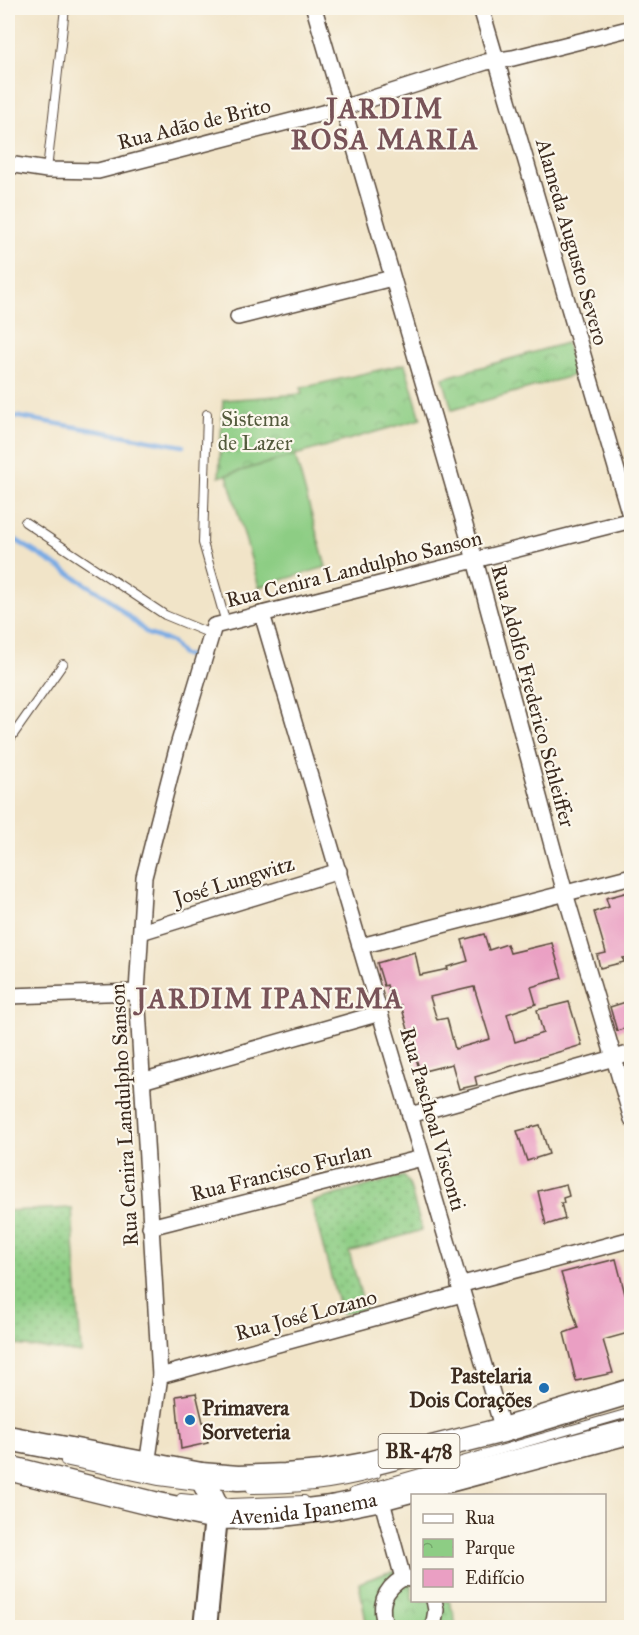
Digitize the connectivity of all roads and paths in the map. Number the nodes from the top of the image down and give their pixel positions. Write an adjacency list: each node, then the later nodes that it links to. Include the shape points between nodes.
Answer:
1 (65, 8): 8 (lane)
2 (314, 8): 6 (street, Rua Adolfo Frederico Schleiffer)
3 (481, 8): 5 (street, Alameda Augusto Severo)
4 (632, 28): 5 (street, Rua Adão de Brito)
5 (497, 61): 6 (street, Rua Adão de Brito); 12 (street, Alameda Augusto Severo)
6 (342, 108): 8 (street, Rua Adão de Brito, via 98,171); 9 (street, Rua Adolfo Frederico Schleiffer)
7 (8, 164): 8 (street, Rua Adão de Brito)
8 (47, 170)
9 (392, 278): 10 (street); 14 (street, Rua Adolfo Frederico Schleiffer)
10 (238, 317)
11 (207, 414): 16 (lane, via 203,543)
12 (631, 521): 14 (street, Rua Cenira Landulpho Sanson)
13 (25, 522): 17 (lane, via 165,615)
14 (475, 560): 15 (street, Rua Cenira Landulpho Sanson); 22 (street, Rua Adolfo Frederico Schleiffer)
15 (262, 614): 16 (street, Rua Cenira Landulpho Sanson); 20 (street, Rua Paschoal Visconti)
16 (226, 623): 17 (street, Rua Cenira Landulpho Sanson, via 214,626)
17 (211, 634): 23 (street, Rua Cenira Landulpho Sanson, via 144,877)
18 (63, 664): 19 (lane)
19 (8, 742)
20 (339, 871): 23 (street, José Lungwitz); 24 (street, Rua Paschoal Visconti)
21 (632, 876): 22 (street)
22 (565, 894): 24 (street); 29 (street, Rua Adolfo Frederico Schleiffer)
23 (141, 932): 25 (street, Rua Cenira Landulpho Sanson)
24 (361, 946): 27 (street, Rua Paschoal Visconti)
25 (137, 992): 26 (street); 30 (street, Rua Cenira Landulpho Sanson)
26 (8, 996)
27 (380, 1013): 30 (street); 31 (street, Rua Paschoal Visconti)
28 (632, 1053): 29 (street)
29 (612, 1058): 31 (street); 32 (street, Rua Adolfo Frederico Schleiffer)
30 (142, 1081): 34 (street, Rua Cenira Landulpho Sanson)
31 (410, 1114): 33 (street, Rua Paschoal Visconti)
32 (632, 1119)
33 (423, 1158): 34 (street, Rua Francisco Furlan); 36 (street, Rua Paschoal Visconti)
34 (150, 1227): 37 (street, Rua Cenira Landulpho Sanson)
35 (632, 1239): 36 (street, Rua José Lozano)
36 (461, 1289): 37 (street, Rua José Lozano); 42 (street, Rua Paschoal Visconti)
37 (160, 1376): 48 (street, Rua Cenira Landulpho Sanson)
38 (632, 1391): 42 (main road, Avenida Ipanema / BR-478)
39 (632, 1403): 41 (lane)
40 (632, 1412): 53 (lane)
41 (597, 1413)
42 (503, 1430): 52 (main road, Avenida Ipanema / BR-478, via 321,1473 238,1478)
43 (529, 1431): 46 (lane)
44 (632, 1431): 56 (main road, Avenida Ipanema / BR-478)
45 (8, 1438): 48 (main road, Avenida Ipanema / BR-478)
46 (484, 1444)
47 (52, 1458): 52 (lane)
48 (147, 1465): 52 (main road, Avenida Ipanema / BR-478)
49 (8, 1468): 52 (main road, Avenida Ipanema / BR-478, via 148,1503)
50 (381, 1473): 51 (lane, via 300,1489)
51 (247, 1489)
52 (211, 1494): 54 (lane); 55 (lane, via 231,1503); 56 (main road, Avenida Ipanema / BR-478, via 276,1515); 59 (main road)
53 (348, 1494)
54 (170, 1496)
55 (317, 1498)
56 (381, 1498): 57 (street)
57 (408, 1578): 60 (street, via 394,1583 386,1594 382,1616)
58 (434, 1602): 61 (street)
59 (205, 1628)
60 (387, 1628)
61 (433, 1628)

